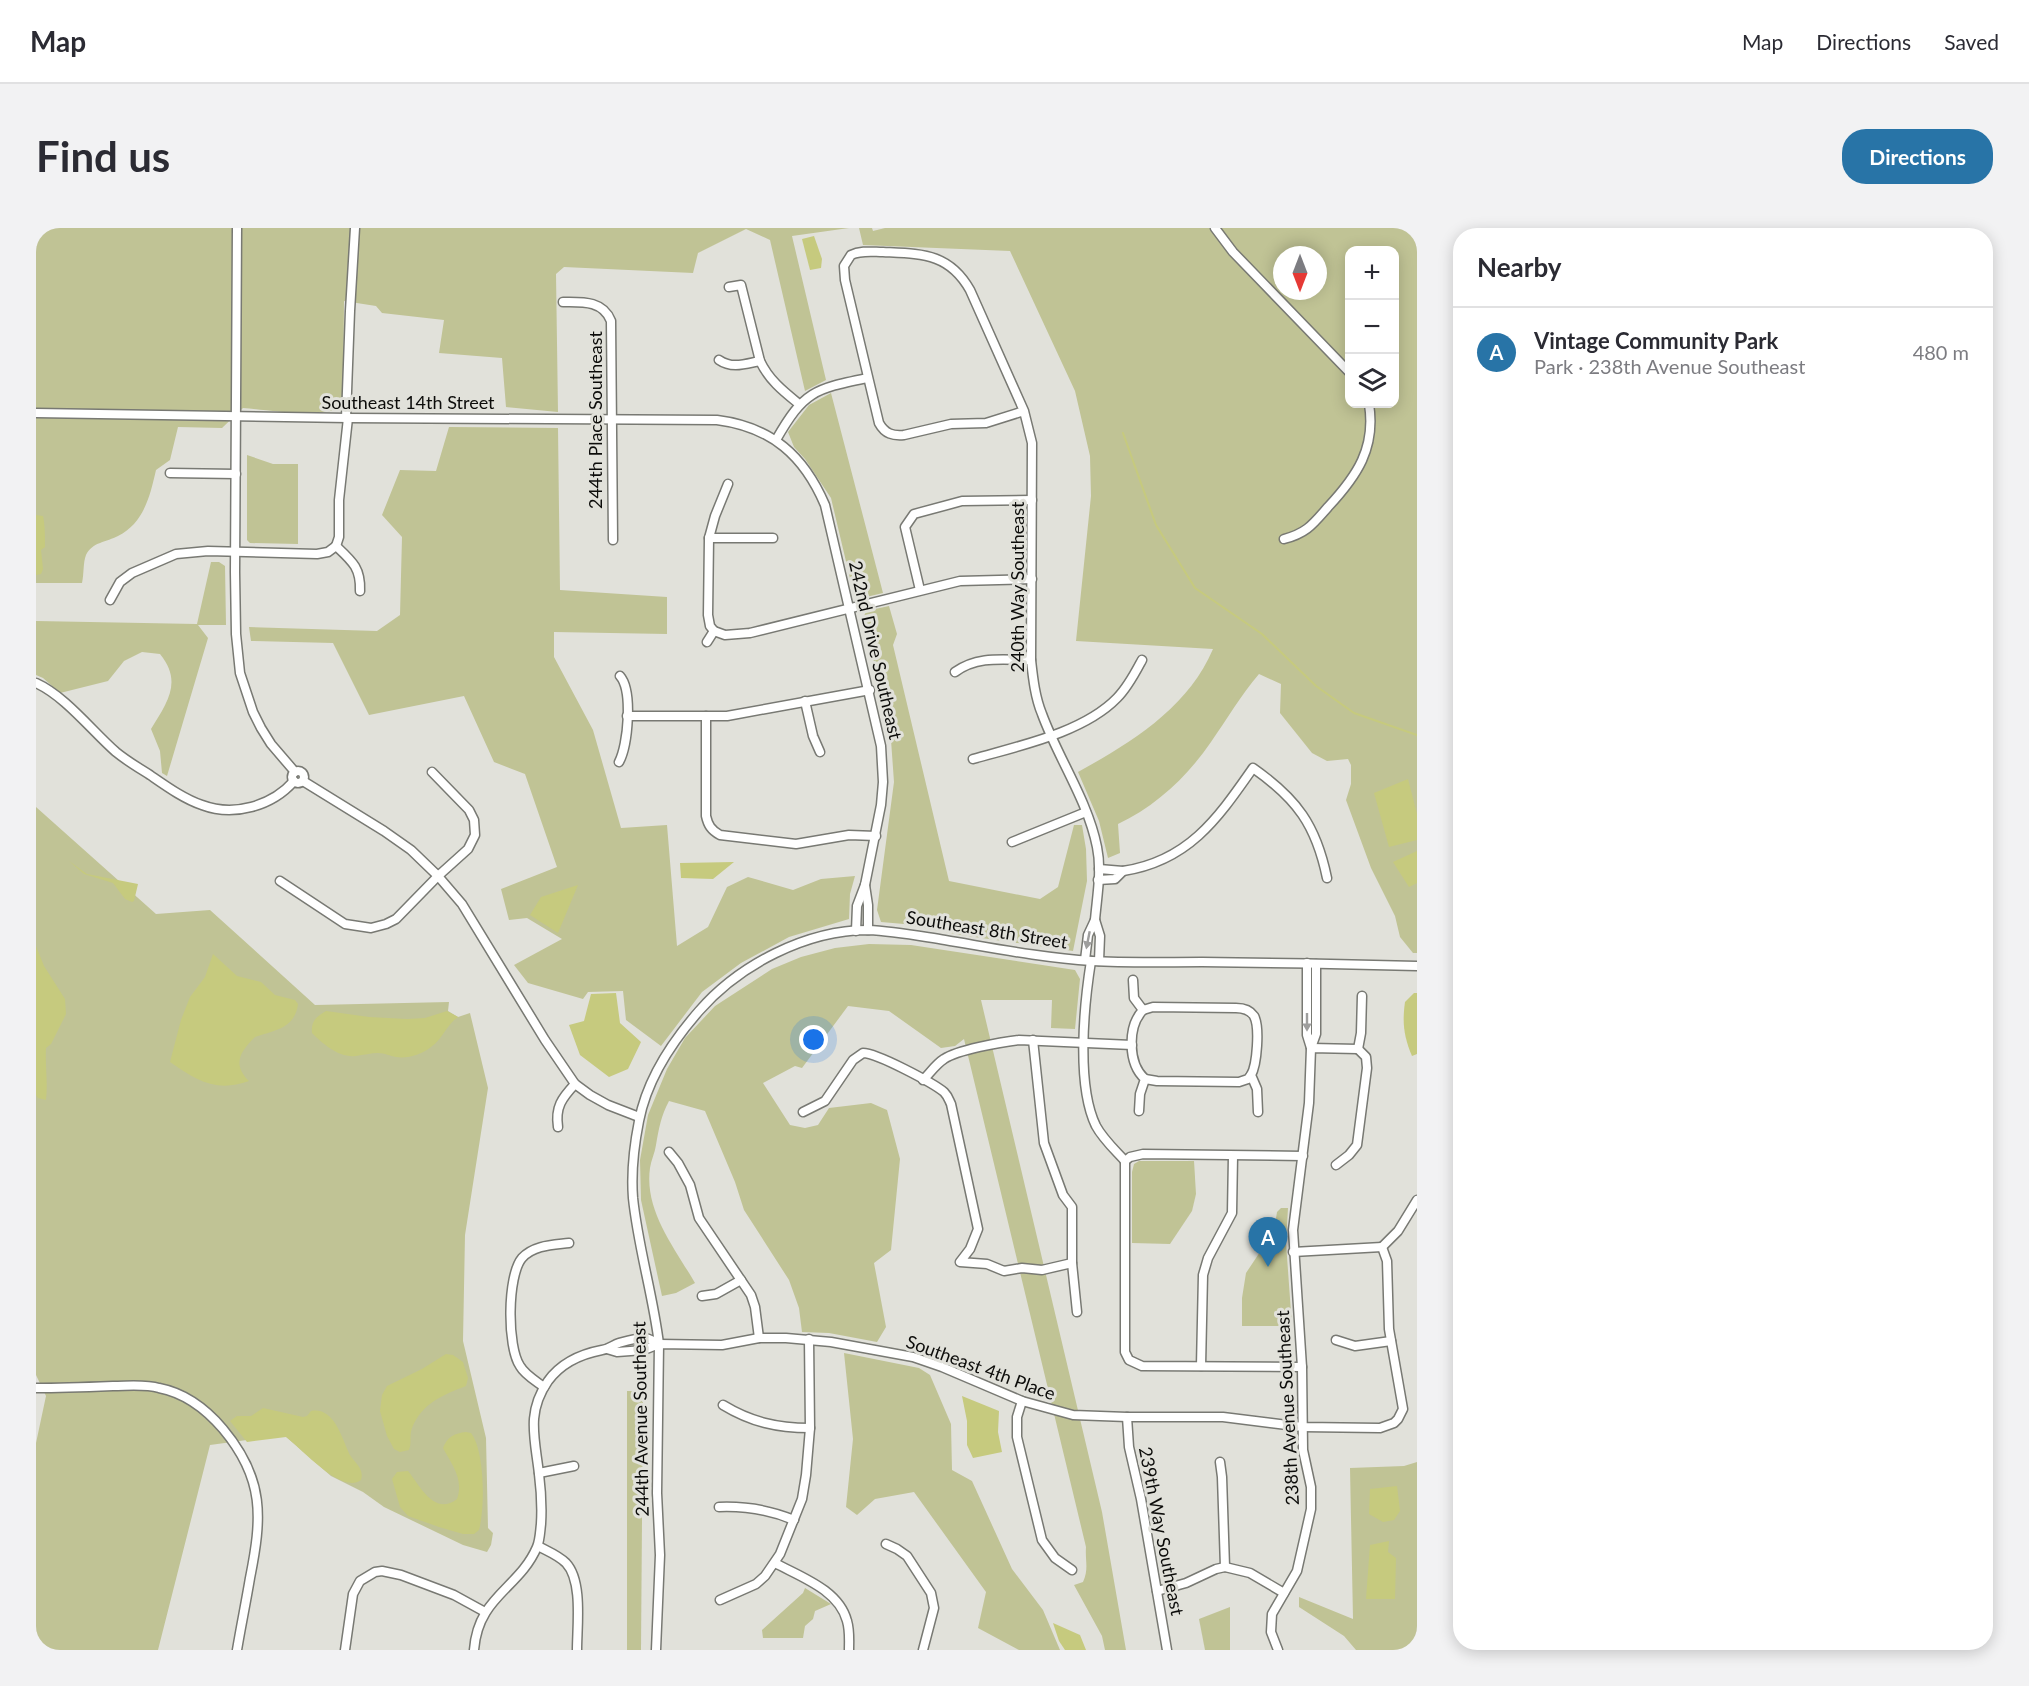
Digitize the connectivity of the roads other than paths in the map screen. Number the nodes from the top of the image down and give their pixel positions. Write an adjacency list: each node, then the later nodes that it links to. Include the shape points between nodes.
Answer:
1 (237, 228): 14 (street)
2 (355, 228): 15 (street)
3 (1215, 228): 8 (street, via 1233,252)
4 (729, 287): 7 (street, via 741,285)
5 (563, 302): 16 (street, 244th Place Southeast, via 592,303 608,314 612,330)
6 (719, 360): 7 (street, via 737,366)
7 (760, 361): 10 (street, via 770,378)
8 (1345, 368)
9 (867, 378): 10 (street, via 822,389); 12 (street, via 879,423 891,435 951,424 986,423); 12 (street, 240th Way Southeast, via 844,273 847,260 856,252 931,256 960,276 970,290)
10 (799, 404): 17 (street)
11 (1369, 408): 24 (street, via 1368,441 1356,475 1308,529)
12 (1024, 411): 21 (street, 240th Way Southeast, via 1032,442)
13 (36, 413): 14 (street, Southeast 14th Street)
14 (236, 416): 15 (street, Southeast 14th Street); 19 (street)
15 (347, 418): 16 (street, Southeast 14th Street); 26 (street)
16 (612, 420): 17 (street, Southeast 14th Street, via 731,422); 25 (street, 244th Place Southeast)
17 (776, 440): 32 (street, 242nd Drive Southeast, via 805,468 825,506)
18 (170, 473): 19 (street)
19 (236, 474): 27 (street)
20 (728, 484): 22 (street)
21 (1032, 500): 28 (street, 240th Way Southeast); 29 (street, via 963,501 918,512 907,522 906,534)
22 (709, 538): 23 (street); 33 (street, via 708,615)
23 (773, 538)
24 (1284, 539)
25 (613, 540)
26 (336, 546): 27 (street, via 316,554); 30 (street, via 358,571)
27 (236, 552): 31 (street, via 189,552 164,559 120,582); 49 (street, via 240,673 261,728)
28 (1032, 579): 29 (street, via 977,579); 35 (street, 240th Way Southeast)
29 (920, 590): 32 (street)
30 (360, 591)
31 (110, 600)
32 (850, 609): 33 (street, via 750,633 725,635); 40 (street, 242nd Drive Southeast)
33 (714, 631): 34 (street)
34 (707, 642)
35 (1031, 660): 37 (street, via 976,660); 44 (street, 240th Way Southeast, via 1038,701)
36 (1142, 660): 44 (street, via 1125,689 1107,707)
37 (955, 672)
38 (620, 676): 42 (street, via 626,687)
39 (36, 683): 49 (street, via 118,753 202,806 218,809 261,805)
40 (870, 690): 41 (street); 51 (street, 242nd Drive Southeast, via 883,760)
41 (806, 700): 43 (street, via 727,716); 45 (street)
42 (627, 716): 43 (street); 47 (street, via 625,748)
43 (706, 716): 51 (street, via 706,816 710,827 720,835 796,844 849,835)
44 (1052, 736): 46 (street); 50 (street, 240th Way Southeast)
45 (820, 752)
46 (973, 759)
47 (619, 762)
48 (432, 772): 55 (street, via 469,810 476,828 468,849)
49 (297, 778): 55 (street, via 411,850)
50 (1086, 812): 52 (street); 53 (street, 240th Way Southeast, via 1097,843)
51 (876, 836): 59 (street, 242nd Drive Southeast)
52 (1012, 842)
53 (1099, 869): 54 (street); 57 (street, 240th Way Southeast)
54 (1123, 871): 56 (street, via 1164,859 1196,839 1221,814 1253,768 1301,809 1318,844); 57 (street, via 1115,879)
55 (438, 876): 58 (street, via 396,919 371,927 345,924); 77 (street, via 462,904)
56 (1327, 878)
57 (1098, 880): 60 (street, 240th Way Southeast)
58 (280, 881)
59 (865, 885): 61 (street, 242nd Drive Southeast); 62 (street, 242nd Drive Southeast, via 857,906)
60 (1095, 920): 63 (street, 240th Way Southeast, one-way to 63, via 1088,935); 63 (street, 240th Way Southeast, via 1100,936)
61 (868, 930): 62 (street, Southeast 8th Street); 63 (street, Southeast 8th Street)
62 (856, 931): 81 (street, Southeast 8th Street, via 793,946 729,982 706,1003 667,1051)
63 (1092, 961): 64 (street, Southeast 8th Street); 70 (street, 240th Way Southeast, via 1086,991)
64 (1311, 964): 65 (street, Southeast 8th Street); 72 (street, 238th Avenue Southeast, via 1307,1035)
65 (1417, 966)
66 (1134, 980): 68 (street, via 1134,998)
67 (1362, 996): 73 (street)
68 (1143, 1010): 71 (street, via 1136,1020); 74 (street, via 1242,1008 1251,1013 1256,1023 1256,1064)
69 (1033, 1040): 70 (street); 76 (street, via 955,1054 942,1060); 92 (street, via 1044,1143 1063,1195 1072,1207)
70 (1084, 1043): 71 (street); 86 (street, 240th Way Southeast, via 1089,1106 1102,1135)
71 (1132, 1045): 75 (street, via 1136,1068)
72 (1311, 1048): 73 (street); 85 (street, 238th Avenue Southeast)
73 (1358, 1049): 87 (street, via 1366,1057 1367,1068 1358,1138 1353,1150)
74 (1251, 1075): 75 (street, via 1239,1082); 80 (street, via 1257,1089)
75 (1145, 1079): 78 (street)
76 (923, 1080): 79 (street, via 874,1054 864,1053 853,1060 825,1101); 92 (street, via 949,1098 978,1229 960,1262 987,1264 1004,1271 1042,1270)
77 (575, 1084): 81 (street, via 608,1105); 82 (street, via 558,1105)
78 (1139, 1111)
79 (803, 1112)
80 (1258, 1112)
81 (639, 1117): 100 (street, 244th Avenue Southeast, via 633,1198)
82 (558, 1127)
83 (669, 1152): 93 (street, via 690,1185 699,1218)
84 (1233, 1156): 85 (street); 86 (street, via 1143,1154); 101 (street, via 1232,1213 1203,1275)
85 (1303, 1156): 91 (street, 238th Avenue Southeast)
86 (1125, 1161): 101 (street, via 1125,1352 1129,1360 1142,1365)
87 (1336, 1165)
88 (1417, 1200): 90 (street, via 1398,1231)
89 (569, 1243): 103 (street, via 529,1252 516,1268 513,1281 515,1357 520,1367)
90 (1382, 1247): 91 (street); 99 (street, via 1387,1261)
91 (1293, 1252): 102 (street, 238th Avenue Southeast)
92 (1072, 1263): 95 (street)
93 (741, 1280): 94 (street, via 716,1294); 96 (street, via 755,1306)
94 (702, 1296)
95 (1077, 1312)
96 (759, 1338): 97 (street, Southeast 4th Place); 100 (street, Southeast 4th Place, via 722,1345)
97 (809, 1339): 105 (street, Southeast 4th Place, via 913,1357); 109 (street)
98 (1336, 1340): 99 (street, via 1355,1346)
99 (1391, 1341): 108 (street, Southeast 4th Place, via 1403,1403 1402,1414 1394,1423 1380,1428)
100 (658, 1344): 103 (street, Southeast 4th Place, via 644,1350 607,1349 572,1359); 128 (street, 244th Avenue Southeast, via 660,1555)
101 (1201, 1366): 102 (street)
102 (1302, 1367): 108 (street, 238th Avenue Southeast)
103 (544, 1387): 112 (street, via 533,1418)
104 (36, 1388): 124 (street, via 157,1387 178,1393 199,1406 230,1437 252,1478 259,1517)
105 (1022, 1401): 107 (street, Southeast 4th Place, via 1072,1415); 119 (street, via 1016,1427 1042,1540 1055,1558)
106 (723, 1405): 109 (street, via 773,1426)
107 (1127, 1418): 108 (street, Southeast 4th Place, via 1223,1417); 120 (street, 239th Way Southeast)
108 (1302, 1427): 121 (street, 238th Avenue Southeast, via 1311,1509 1297,1571)
109 (810, 1428): 114 (street, via 802,1499)
110 (1220, 1462): 118 (street)
111 (574, 1466): 112 (street)
112 (539, 1473): 116 (street, via 542,1510)
113 (719, 1508): 114 (street, via 764,1510)
114 (794, 1520): 117 (street)
115 (886, 1544): 130 (street, via 907,1556 931,1593 934,1608)
116 (537, 1546): 123 (street, via 522,1573); 127 (street, via 566,1563 573,1575)
117 (775, 1563): 122 (street, via 756,1584); 129 (street, via 836,1599 848,1622)
118 (1225, 1567): 120 (street); 121 (street, via 1250,1573)
119 (1071, 1570)
120 (1157, 1591): 131 (street, 239th Way Southeast)
121 (1284, 1593): 132 (street, 238th Avenue Southeast, via 1270,1622)
122 (720, 1600)
123 (485, 1612): 125 (street, via 454,1595 382,1570 368,1574 353,1594); 126 (street)
124 (237, 1650)
125 (345, 1650)
126 (474, 1650)
127 (577, 1650)
128 (656, 1650)
129 (849, 1650)
130 (923, 1650)
131 (1167, 1650)
132 (1278, 1650)

